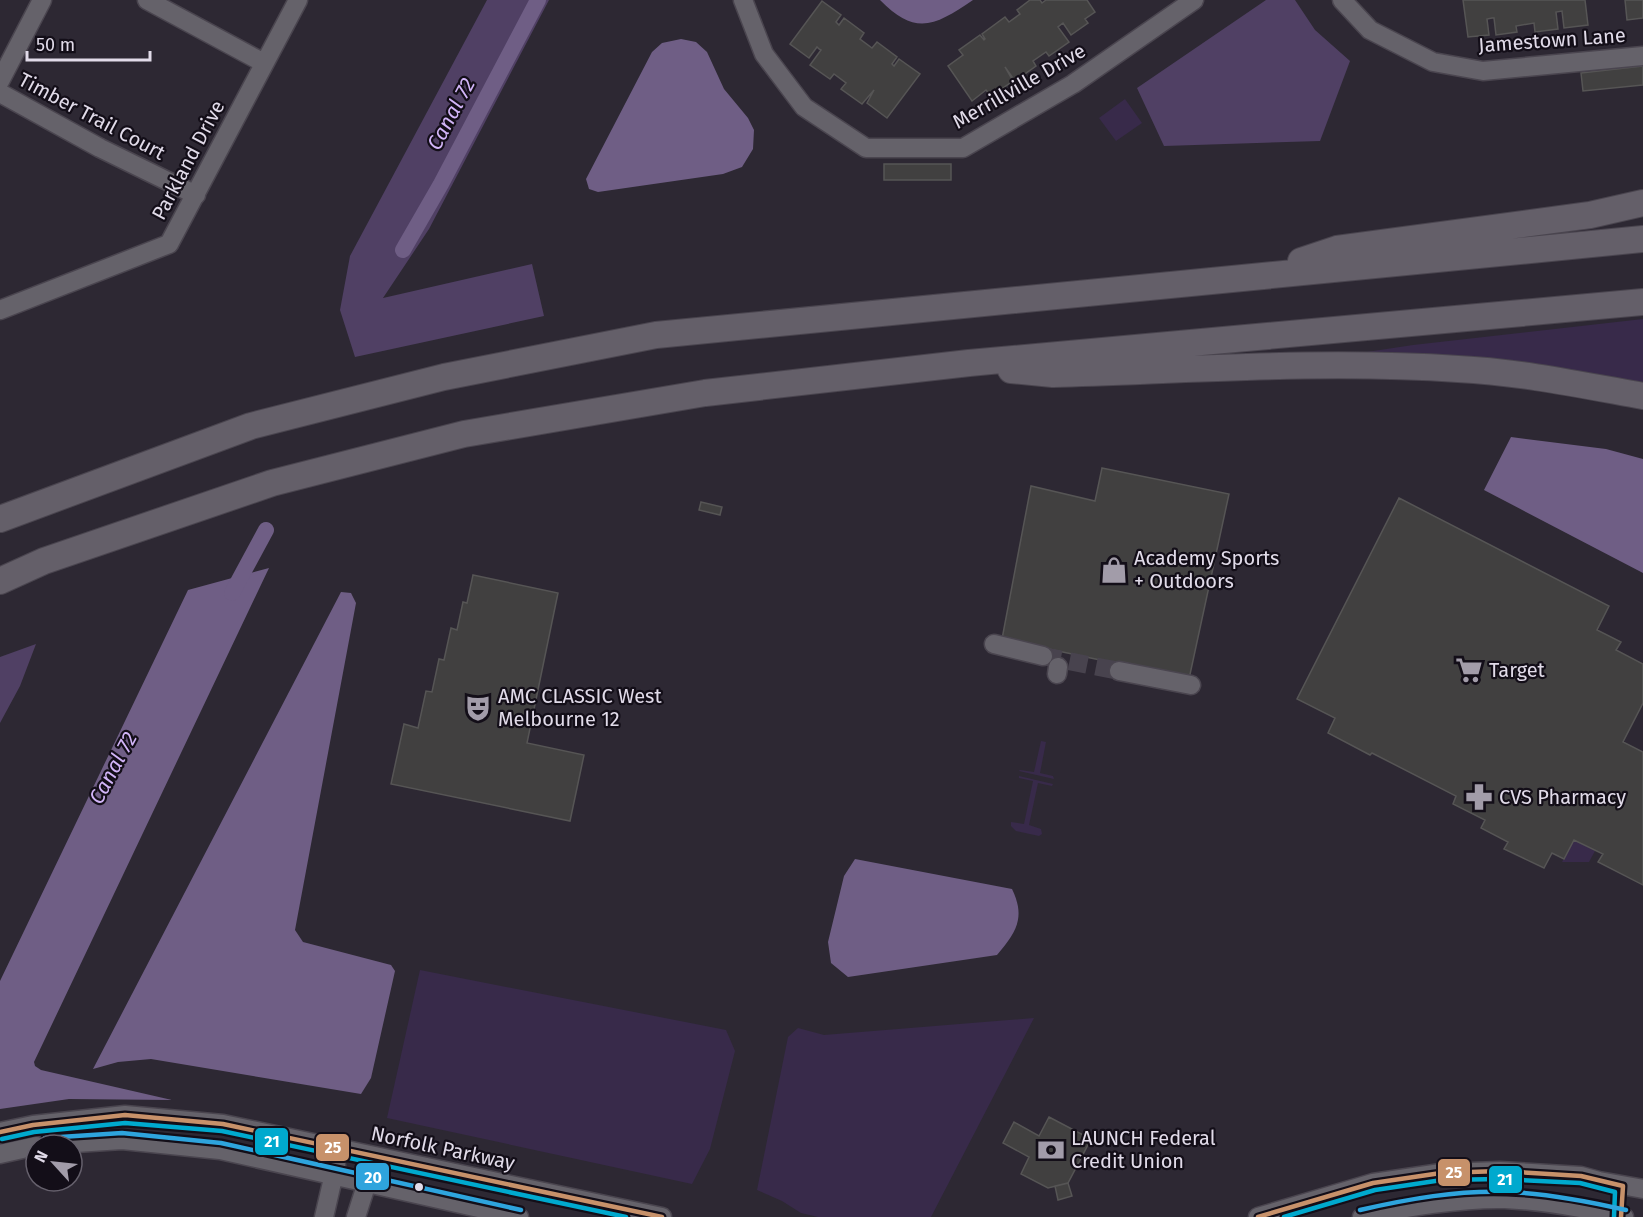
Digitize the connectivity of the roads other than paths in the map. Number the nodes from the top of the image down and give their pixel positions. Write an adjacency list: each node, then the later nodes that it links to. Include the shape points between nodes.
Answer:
1 (42, 0): 9 (street)
2 (147, 0): 8 (street)
3 (298, 0): 8 (street, Parkland Drive)
4 (743, 0): 5 (street, Merrillville Drive, via 764,54 804,106 866,147 963,148 1073,84)
5 (1194, 0)
6 (1342, 0): 7 (street, Jamestown Lane, via 1370,30 1433,62 1483,71)
7 (1643, 56)
8 (264, 63): 11 (street, Parkland Drive)
9 (0, 81)
10 (0, 93): 11 (street, Timber Trail Court)
11 (196, 195): 16 (street, Parkland Drive, via 169,244)
12 (1643, 203): 14 (highway, via 1590,215 1337,249)
13 (1643, 239): 14 (highway)
14 (1252, 277): 19 (highway, via 656,335 444,377 251,426)
15 (1643, 302): 17 (highway)
16 (0, 310)
17 (969, 363): 18 (highway, via 1053,374 1347,366 1460,369 1562,381); 20 (highway, via 705,393 464,434 272,483 44,561)
18 (1643, 396)
19 (0, 519)
20 (0, 580)
21 (994, 644): 22 (street)
22 (1053, 666)
23 (1119, 671): 24 (street)
24 (1192, 684)
25 (0, 1132): 28 (street, Norfolk Parkway, via 125,1115 223,1124)
26 (84, 1142): 31 (street, via 122,1140 220,1150)
27 (24, 1149): 29 (street)
28 (340, 1149): 30 (street, Norfolk Parkway); 31 (street)
29 (0, 1154)
30 (374, 1156): 32 (street); 37 (street, Norfolk Parkway)
31 (332, 1175): 32 (street); 34 (street)
32 (367, 1183): 35 (street); 36 (street)
33 (1643, 1189): 38 (street, via 1581,1176 1500,1171 1441,1173 1373,1183)
34 (324, 1217)
35 (356, 1217)
36 (519, 1217)
37 (662, 1217)
38 (1258, 1217)
39 (1362, 1217): 40 (street, via 1443,1203 1504,1199)
40 (1624, 1217)

